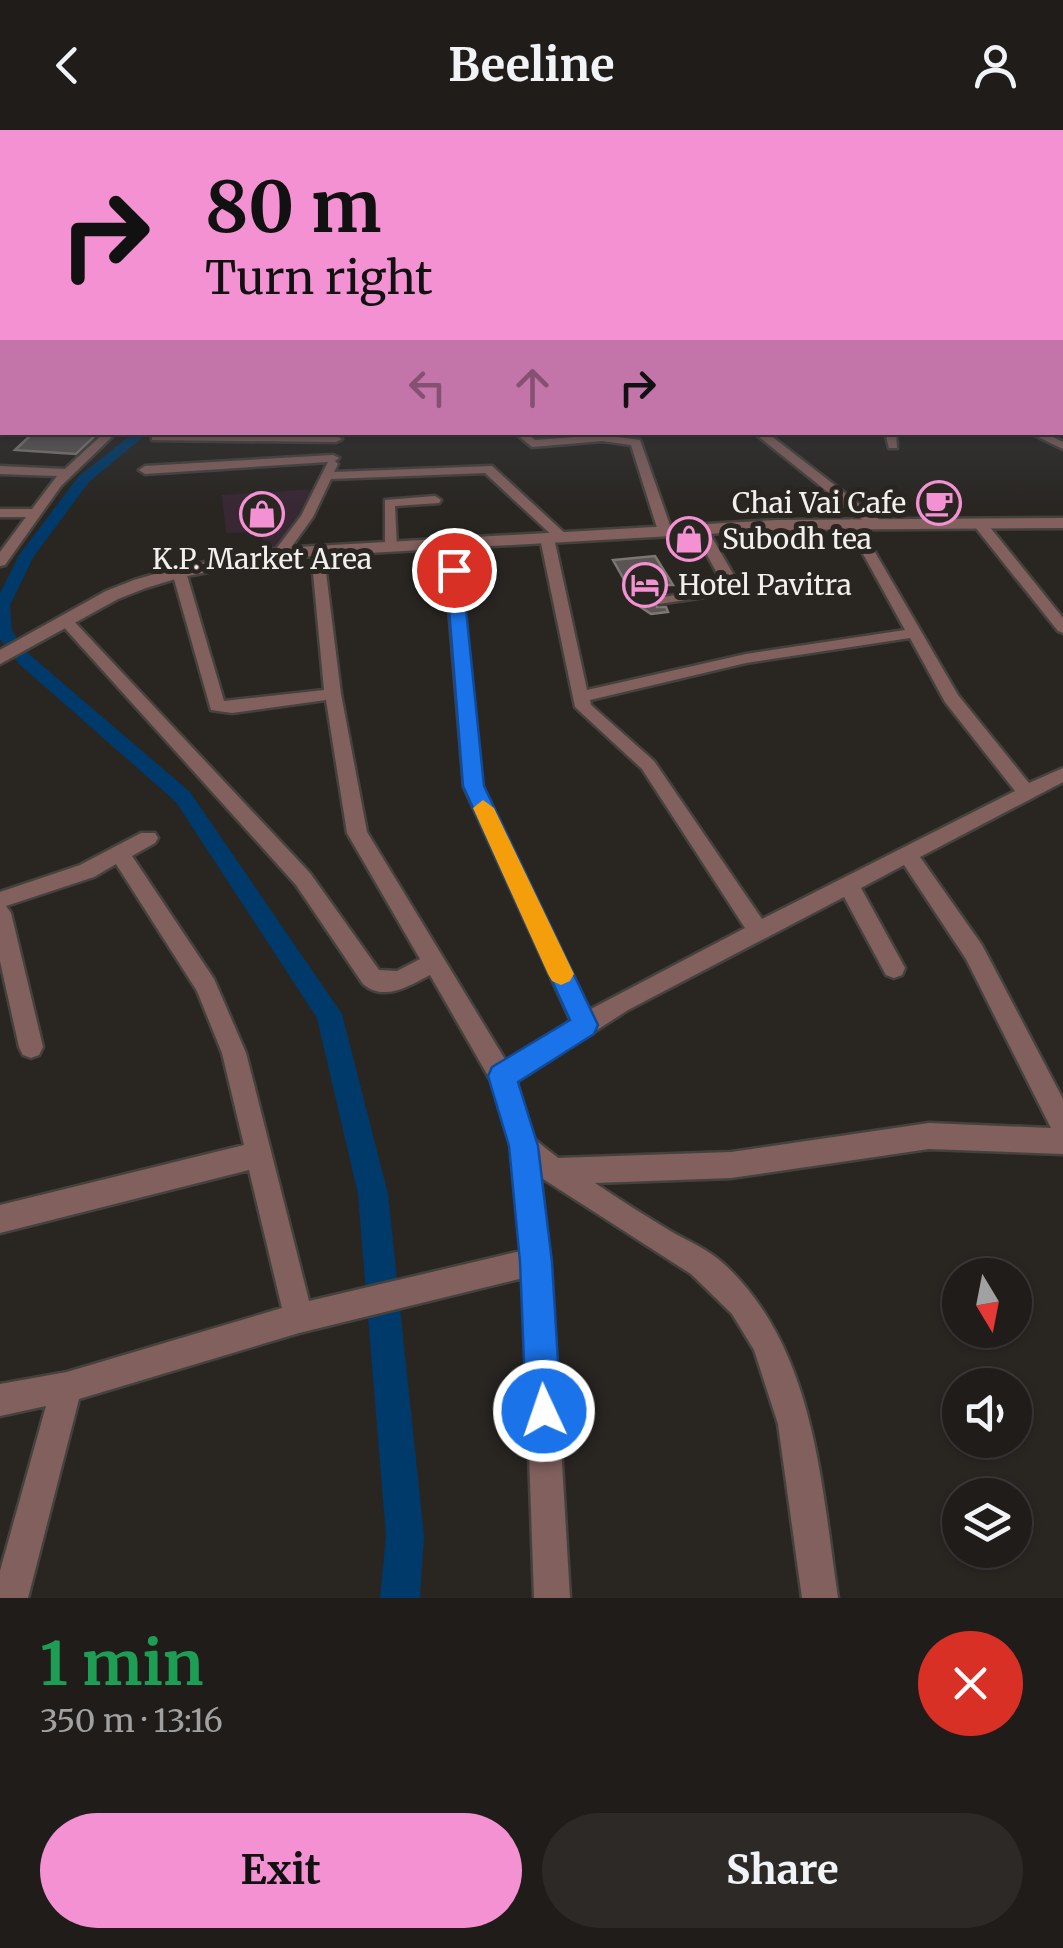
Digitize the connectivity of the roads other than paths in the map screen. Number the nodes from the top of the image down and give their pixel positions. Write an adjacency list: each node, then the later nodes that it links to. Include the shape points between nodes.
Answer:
1 (109, 435): 12 (street)
2 (522, 435): 23 (street, via 532,444 636,442)
3 (762, 435): 19 (street)
4 (1039, 435): 7 (street)
5 (337, 436): 6 (street); 8 (street)
6 (156, 438)
7 (1063, 446)
8 (333, 458): 10 (street); 13 (street)
9 (0, 470): 11 (street)
10 (146, 470)
11 (15, 471): 12 (street); 14 (street)
12 (65, 473): 17 (street)
13 (328, 476): 24 (street, via 488,468); 28 (street)
14 (0, 487)
15 (435, 500): 26 (street, via 389,503)
16 (0, 513): 17 (street)
17 (35, 513): 29 (street)
18 (852, 523): 19 (street); 22 (street); 34 (street)
19 (875, 523): 21 (street)
20 (1063, 523): 21 (street)
21 (980, 524): 33 (street)
22 (700, 529): 23 (street); 31 (street, via 731,589)
23 (665, 531): 24 (street)
24 (554, 538): 25 (street); 37 (street)
25 (454, 544): 26 (street); 49 (street, via 474,786)
26 (390, 548): 27 (street)
27 (318, 551): 28 (street); 36 (street)
28 (280, 553): 30 (street)
29 (0, 562)
30 (179, 572): 32 (street, via 112,594); 36 (street, via 217,706)
31 (664, 601)
32 (65, 620): 35 (street); 47 (street, via 303,878 378,983)
33 (1063, 628)
34 (916, 634): 37 (street, via 692,669); 39 (street, via 950,698)
35 (5, 655)
36 (333, 694): 47 (street, via 357,833)
37 (578, 697): 46 (street, via 648,765)
38 (1063, 774): 39 (street)
39 (1025, 791): 41 (street)
40 (148, 838): 42 (street)
41 (907, 853): 43 (street); 52 (street, via 974,952)
42 (120, 854): 44 (street); 55 (street, via 206,986 234,1053)
43 (848, 884): 46 (street); 48 (street)
44 (0, 900)
45 (0, 913): 50 (street)
46 (758, 931): 49 (street)
47 (434, 962): 51 (street)
48 (894, 968)
49 (585, 1025): 51 (street)
50 (31, 1047)
51 (502, 1076): 54 (street)
52 (1063, 1125)
53 (1063, 1141): 56 (street, via 929,1136 730,1165)
54 (524, 1146): 56 (street); 58 (street)
55 (260, 1154): 57 (street); 59 (street)
56 (552, 1171): 64 (street, via 714,1274 756,1321 778,1368 797,1442)
57 (0, 1219)
58 (536, 1262): 59 (street); 63 (street)
59 (298, 1318): 60 (street)
60 (67, 1387): 61 (street); 62 (street)
61 (0, 1400)
62 (10, 1598)
63 (552, 1598)
64 (820, 1598)

